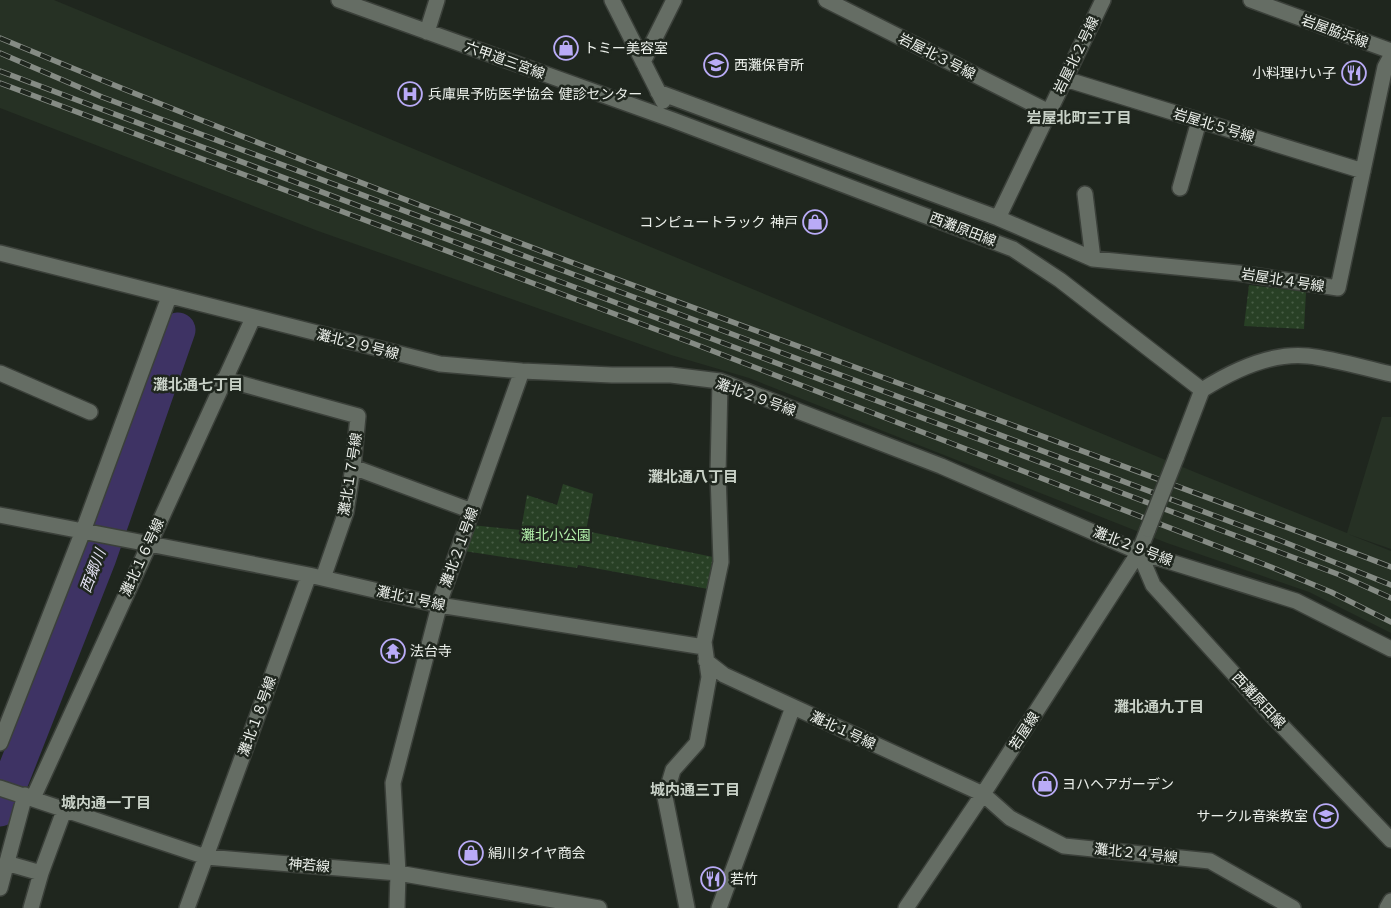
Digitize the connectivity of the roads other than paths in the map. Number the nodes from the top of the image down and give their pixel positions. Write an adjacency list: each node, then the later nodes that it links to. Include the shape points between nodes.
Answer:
1 (437, 0): 8 (street)
2 (612, 0): 11 (street)
3 (674, 0): 11 (street)
4 (826, 0): 14 (street, 岩屋北３号線)
5 (1103, 0): 12 (street, 岩屋北２号線)
6 (1251, 0): 9 (street, 岩屋脇浜線)
7 (346, 1): 8 (street, 六甲道三宮線)
8 (427, 32): 15 (street, 六甲道三宮線)
9 (1391, 51)
10 (1391, 56): 17 (street, 岩屋北４号線, via 1385,67)
11 (643, 62): 13 (street)
12 (1065, 79): 14 (street, 岩屋北２号線); 16 (street, 岩屋北５号線)
13 (658, 92): 15 (street); 20 (street, 岩屋北４号線)
14 (1049, 112): 20 (street, 岩屋北２号線)
15 (672, 120): 30 (street, 西灘原田線, via 1013,249 1060,280)
16 (1199, 121): 17 (street, 岩屋北５号線); 18 (street)
17 (1363, 171): 22 (street, 岩屋北４号線, via 1338,288 1238,272)
18 (1180, 188)
19 (1085, 194): 22 (street)
20 (998, 218): 22 (street, 岩屋北４号線)
21 (0, 253): 23 (street, 灘北２９号線)
22 (1092, 259)
23 (169, 297): 24 (street, 灘北２９号線); 35 (street)
24 (253, 318): 25 (street, 灘北２９号線, via 440,364); 28 (street, 灘北１６号線)
25 (522, 371): 29 (street, 灘北２９号線, via 671,375); 33 (street, 灘北２１号線)
26 (0, 373): 31 (street)
27 (1391, 374): 30 (street, via 1307,356 1277,358 1229,372)
28 (224, 380): 32 (street, 灘北１７号線, via 358,416); 36 (street, 灘北１６号線)
29 (720, 382): 37 (street, 灘北２９号線, via 941,466); 41 (street, via 718,474 721,562)
30 (1202, 390): 37 (street, 若屋線, bridge)
31 (90, 412)
32 (353, 467): 33 (street); 38 (street, 灘北１７号線, via 346,512)
33 (472, 511): 39 (street, 灘北２１号線)
34 (0, 515): 35 (street)
35 (83, 531): 36 (street, 灘北１号線); 43 (street)
36 (148, 543): 38 (street, 灘北１号線); 46 (street, 灘北１６号線)
37 (1139, 552): 40 (street, 灘北２９号線, via 1296,601); 45 (street, 若屋線); 48 (street, 西灘原田線, via 1153,585 1264,707)
38 (316, 576): 39 (street, 灘北１号線); 49 (street, 灘北１８号線)
39 (440, 605): 41 (street, 灘北１号線); 52 (street, 灘北２１号線, via 393,783)
40 (1391, 649)
41 (705, 654): 42 (street, 灘北１号線, via 724,675); 59 (street, via 709,677 697,743 674,770 665,797)
42 (793, 707): 45 (street, 灘北１号線); 60 (street)
43 (0, 743)
44 (0, 788): 46 (street, 神若線)
45 (983, 794): 61 (street, 若屋線); 62 (street, 灘北２４号線, via 1010,818 1064,846 1210,861)
46 (29, 796): 47 (street, 神若線); 50 (street, 灘北１６号線)
47 (65, 808): 49 (street, 神若線); 51 (street)
48 (1390, 835)
49 (206, 857): 52 (street, 神若線); 56 (street, 灘北１８号線)
50 (6, 863): 51 (street); 53 (street, 灘北１６号線)
51 (41, 873): 55 (street)
52 (398, 873): 57 (street, 灘北２１号線); 58 (street, 神若線)
53 (0, 888)
54 (1391, 901): 63 (street)
55 (31, 908)
56 (187, 908)
57 (397, 908)
58 (597, 908)
59 (687, 908)
60 (718, 908)
61 (906, 908)
62 (1293, 908)
63 (1387, 908)

